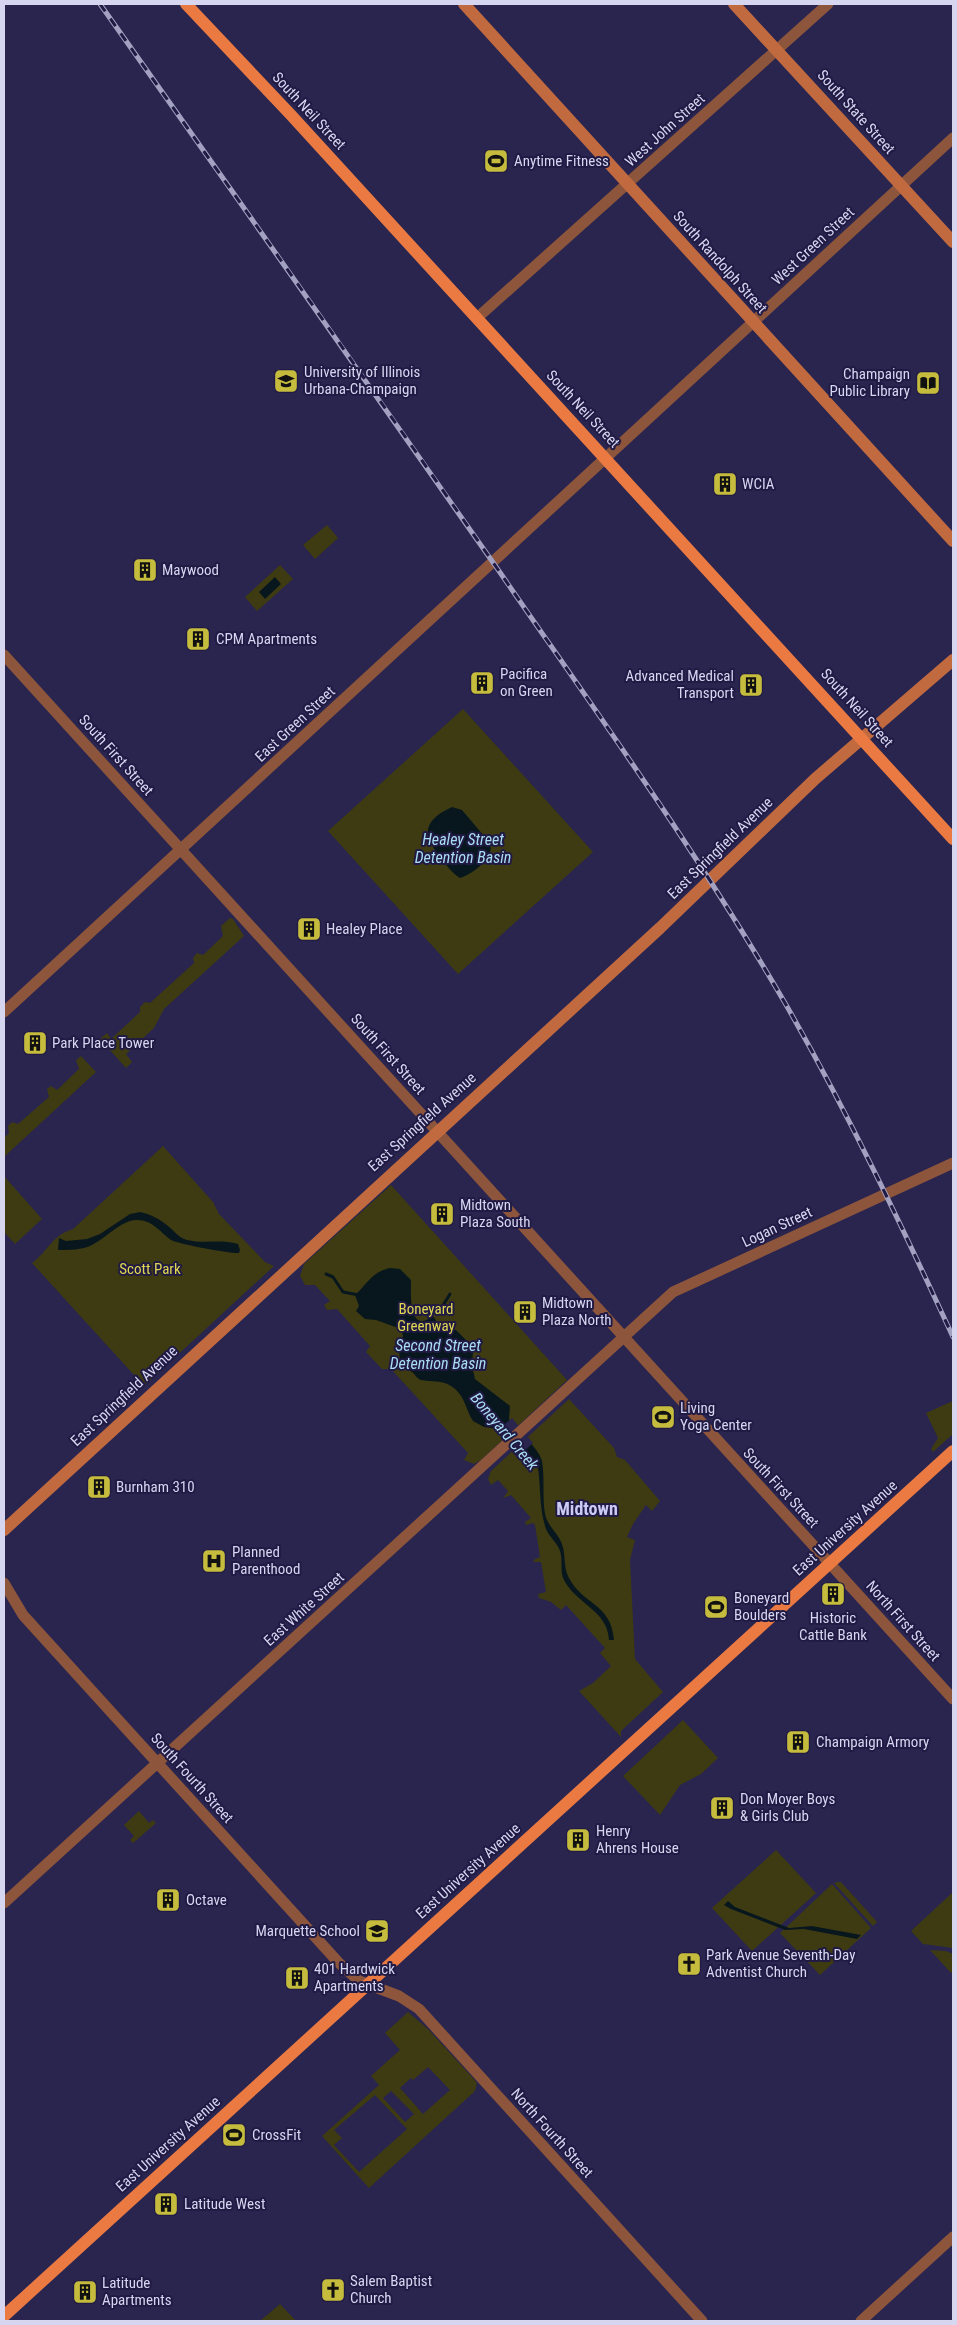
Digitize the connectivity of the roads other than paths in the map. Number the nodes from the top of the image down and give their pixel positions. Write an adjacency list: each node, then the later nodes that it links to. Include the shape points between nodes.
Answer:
1 (186, 4): 10 (main road, South Neil Street)
2 (464, 4): 7 (main road, South Randolph Street)
3 (734, 4): 5 (main road, South State Street)
4 (828, 4): 5 (street, West John Street)
5 (776, 49): 7 (street, West John Street); 8 (main road, South State Street)
6 (953, 138): 8 (street, West Green Street)
7 (627, 184): 10 (street, West John Street); 11 (main road, South Randolph Street)
8 (901, 185): 9 (main road, South State Street); 11 (street, West Green Street)
9 (953, 242)
10 (477, 318): 12 (main road, South Neil Street)
11 (753, 322): 12 (street, West Green Street); 13 (main road, South Randolph Street)
12 (606, 458): 16 (main road, South Neil Street); 18 (street, East Green Street)
13 (953, 540)
14 (4, 655): 18 (street, South First Street)
15 (953, 660): 16 (main road, East Springfield Avenue)
16 (861, 737): 17 (main road, South Neil Street); 20 (main road, East Springfield Avenue, via 654,934)
17 (953, 839)
18 (181, 849): 19 (street, East Green Street); 20 (street, South First Street)
19 (4, 1012)
20 (437, 1131): 22 (street, South First Street); 24 (main road, East Springfield Avenue)
21 (953, 1163): 22 (street, Logan Street, via 673,1292)
22 (625, 1337): 25 (street, South First Street); 28 (street, East White Street)
23 (953, 1450): 25 (main road, East University Avenue)
24 (4, 1530)
25 (830, 1564): 27 (street, North First Street); 30 (main road, East University Avenue)
26 (4, 1583): 28 (street, South Fourth Street, via 23,1615)
27 (953, 1699)
28 (158, 1763): 29 (street, East White Street); 30 (street, South Fourth Street, via 338,1962)
29 (4, 1903)
30 (367, 1985): 32 (main road, East University Avenue); 33 (street, North Fourth Street, via 399,1996 419,2009)
31 (953, 2237): 34 (street)
32 (4, 2316)
33 (702, 2321)
34 (861, 2321)

